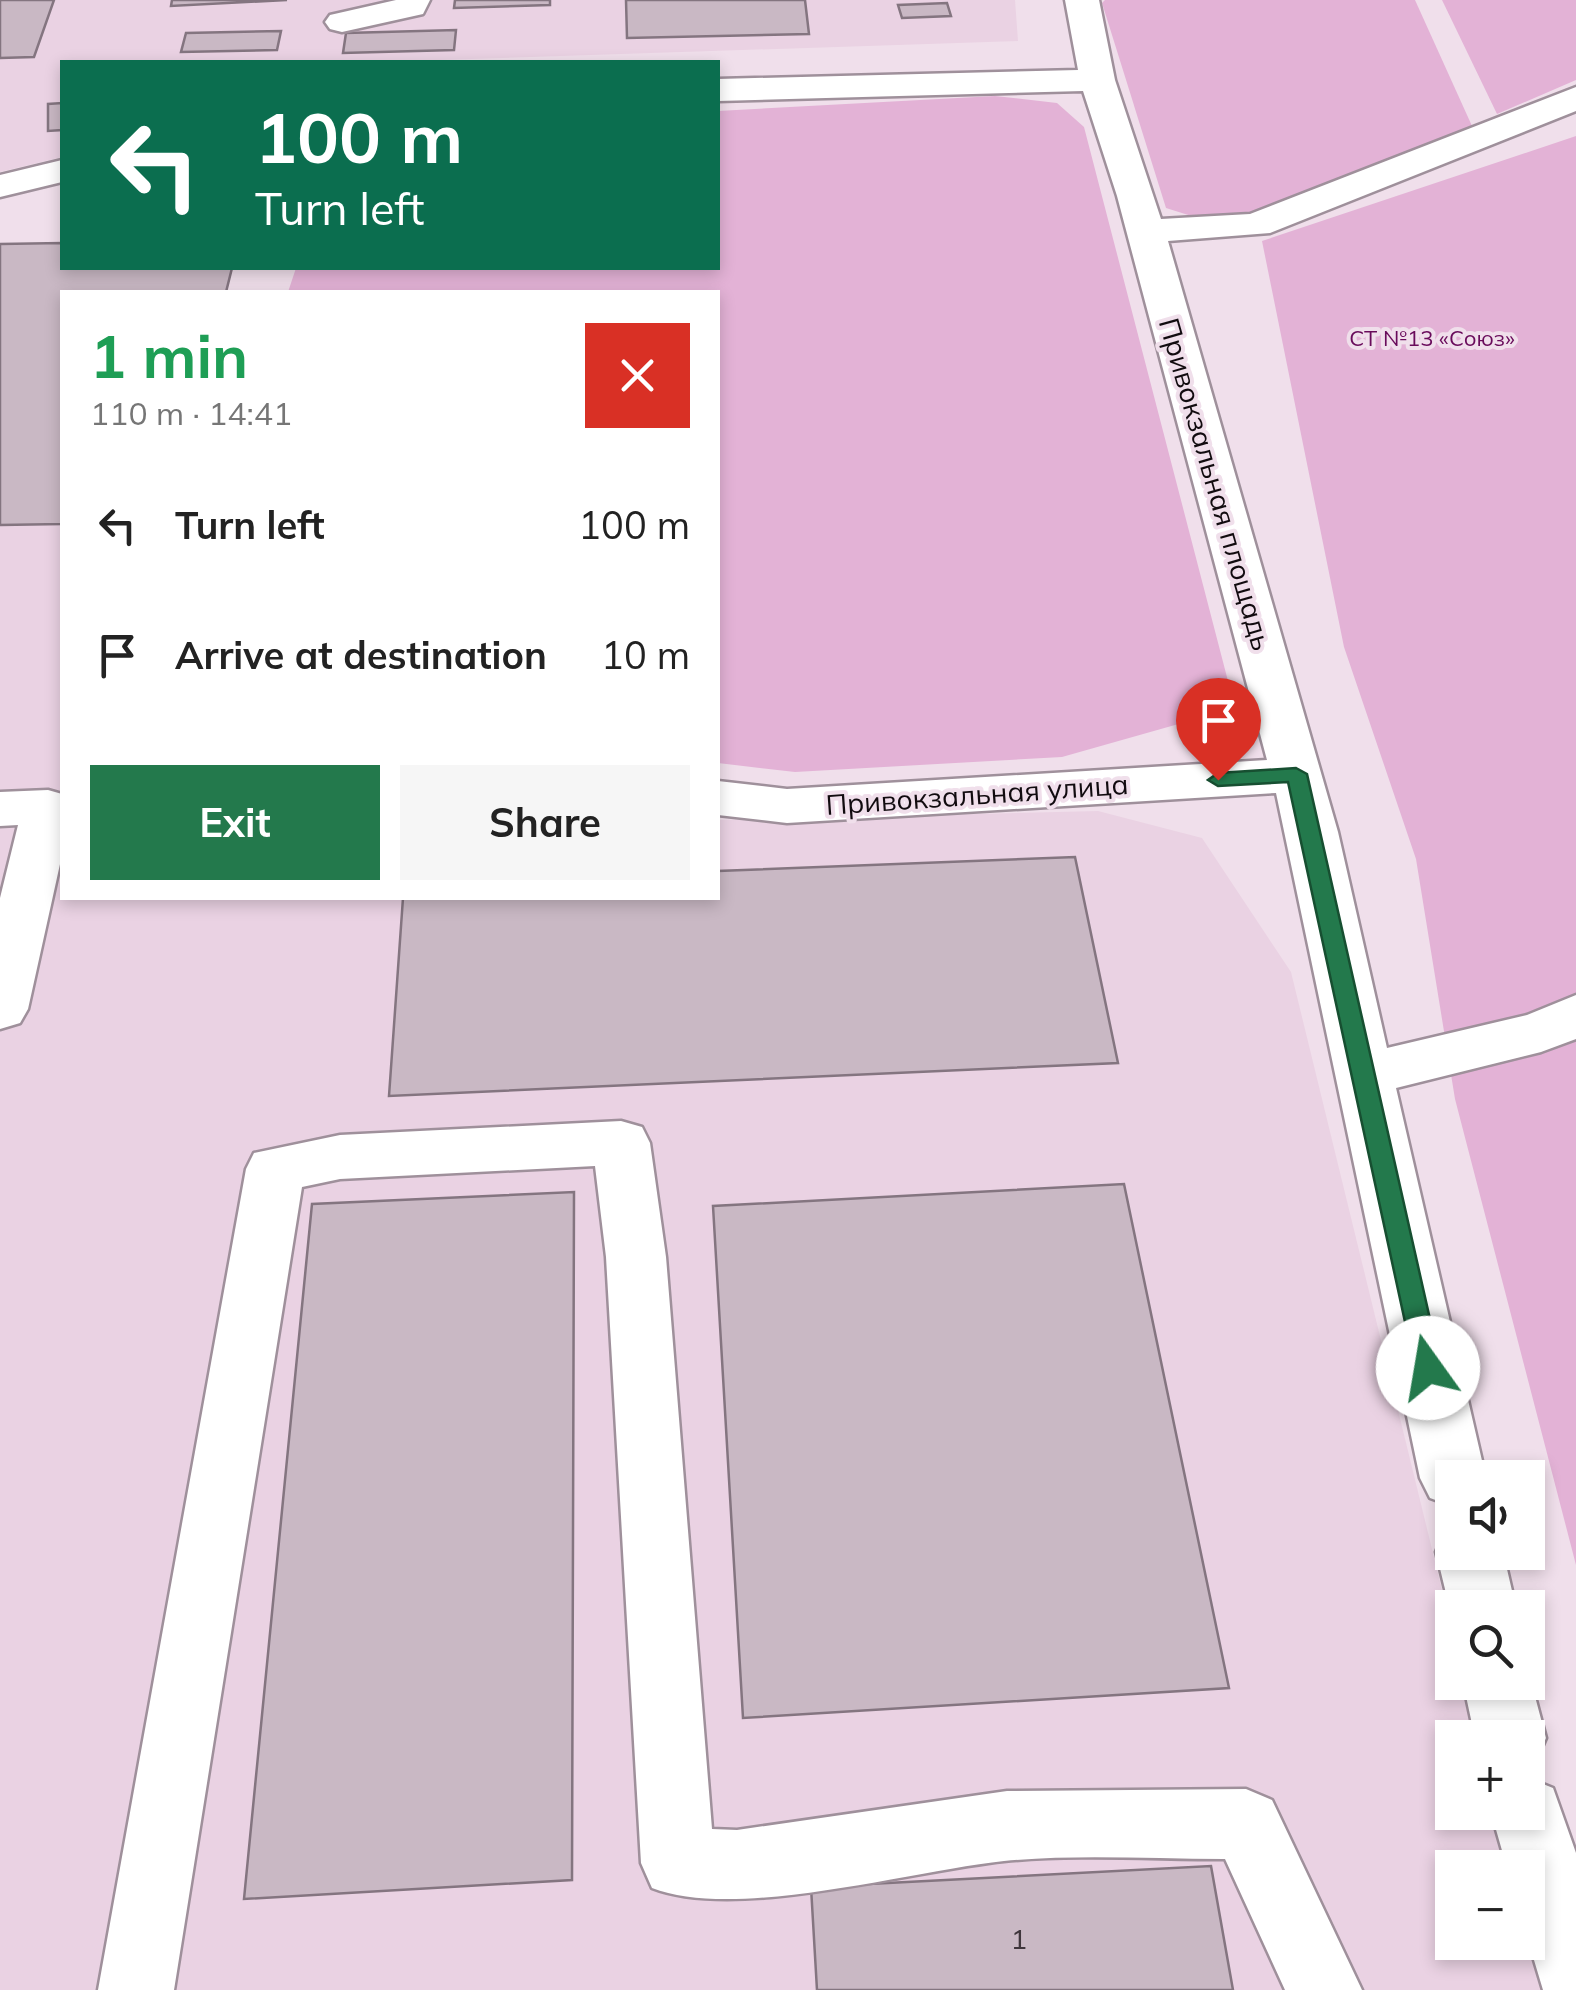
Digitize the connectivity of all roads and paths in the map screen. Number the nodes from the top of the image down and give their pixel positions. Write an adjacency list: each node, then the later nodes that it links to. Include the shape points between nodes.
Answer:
1 (413, 0): 3 (street, via 411,7)
2 (1082, 0): 4 (street, Привокзальная площадь)
3 (342, 22)
4 (1096, 80): 5 (street); 9 (street, Привокзальная площадь)
5 (720, 90)
6 (1576, 98): 9 (street, via 1256,225)
7 (60, 172): 8 (street)
8 (0, 186)
9 (1146, 231): 10 (street, Привокзальная площадь)
10 (1296, 774): 12 (street, Привокзальная улица, via 787,806); 16 (street, Привокзальная площадь)
11 (0, 786): 13 (street)
12 (720, 798)
13 (37, 807): 14 (street)
14 (0, 1008)
15 (1576, 1015): 16 (street, via 1541,1032)
16 (1363, 1075): 17 (street, Привокзальная площадь)
17 (1448, 1460)
18 (1532, 1830): 19 (street)
19 (1576, 1977)
20 (136, 1990): 21 (street, via 274,1169 340,1156 621,1142 636,1257 678,1863 737,1865 1007,1826 1246,1824)
21 (1324, 1990)

